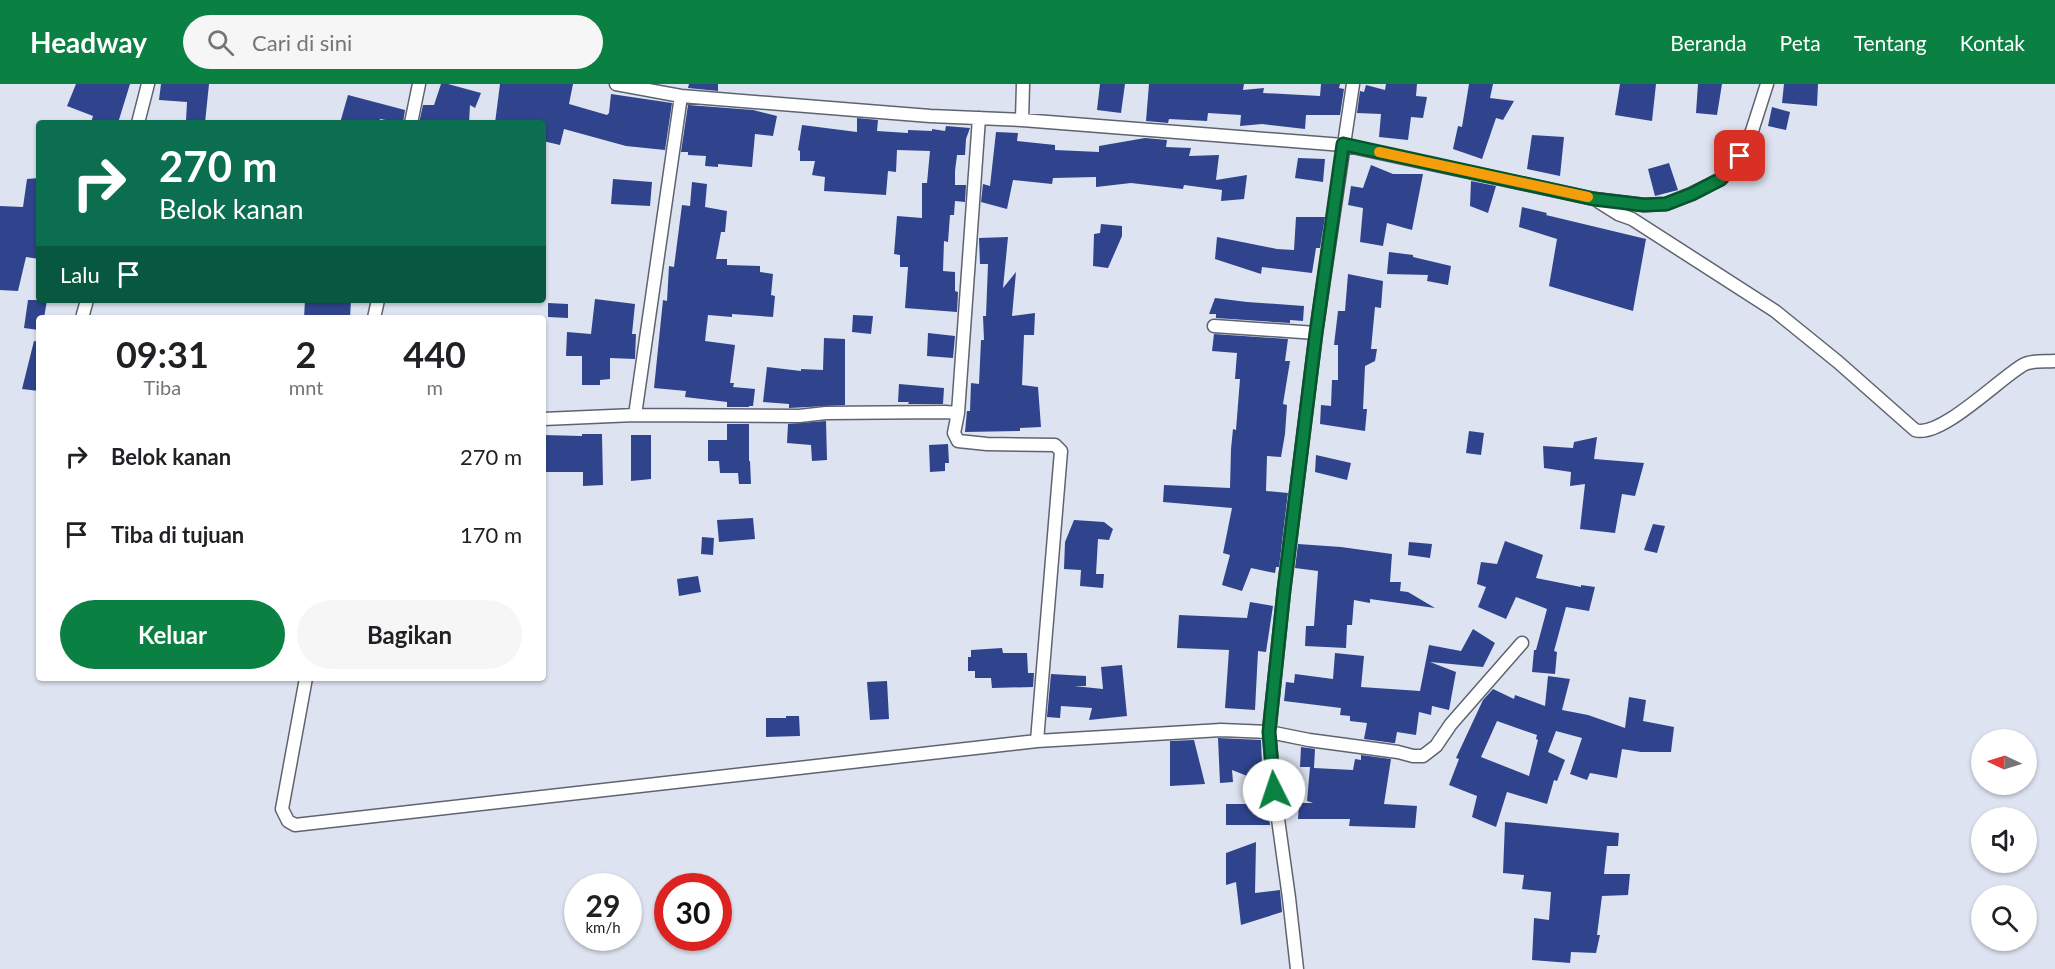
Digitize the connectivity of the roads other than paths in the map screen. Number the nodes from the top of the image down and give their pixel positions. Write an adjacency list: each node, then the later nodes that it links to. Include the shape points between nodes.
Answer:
1 (148, 84): 9 (street)
2 (419, 84): 10 (street)
3 (616, 84): 7 (street)
4 (1023, 84): 11 (street)
5 (1353, 84): 12 (street)
6 (1767, 84): 13 (street, via 1740,156 1721,179 1666,204)
7 (681, 96): 8 (street); 18 (street)
8 (979, 118): 11 (street); 17 (street)
9 (139, 120)
10 (412, 120)
11 (1022, 120): 12 (street)
12 (1343, 144): 13 (street); 15 (street)
13 (1594, 199): 16 (street, via 1775,311 1915,430 1925,432 1964,410 2025,363)
14 (1214, 326): 15 (street)
15 (1316, 333): 22 (street)
16 (2055, 361)
17 (958, 413): 18 (street); 23 (street, via 954,433 958,441 1055,445 1061,451)
18 (635, 415): 19 (street)
19 (546, 419)
20 (1522, 643): 22 (street, via 1436,746 1423,756)
21 (305, 681): 23 (street, via 282,809 295,825)
22 (1269, 732): 23 (street, via 1221,730); 24 (street)
23 (1037, 741)
24 (1297, 969)

